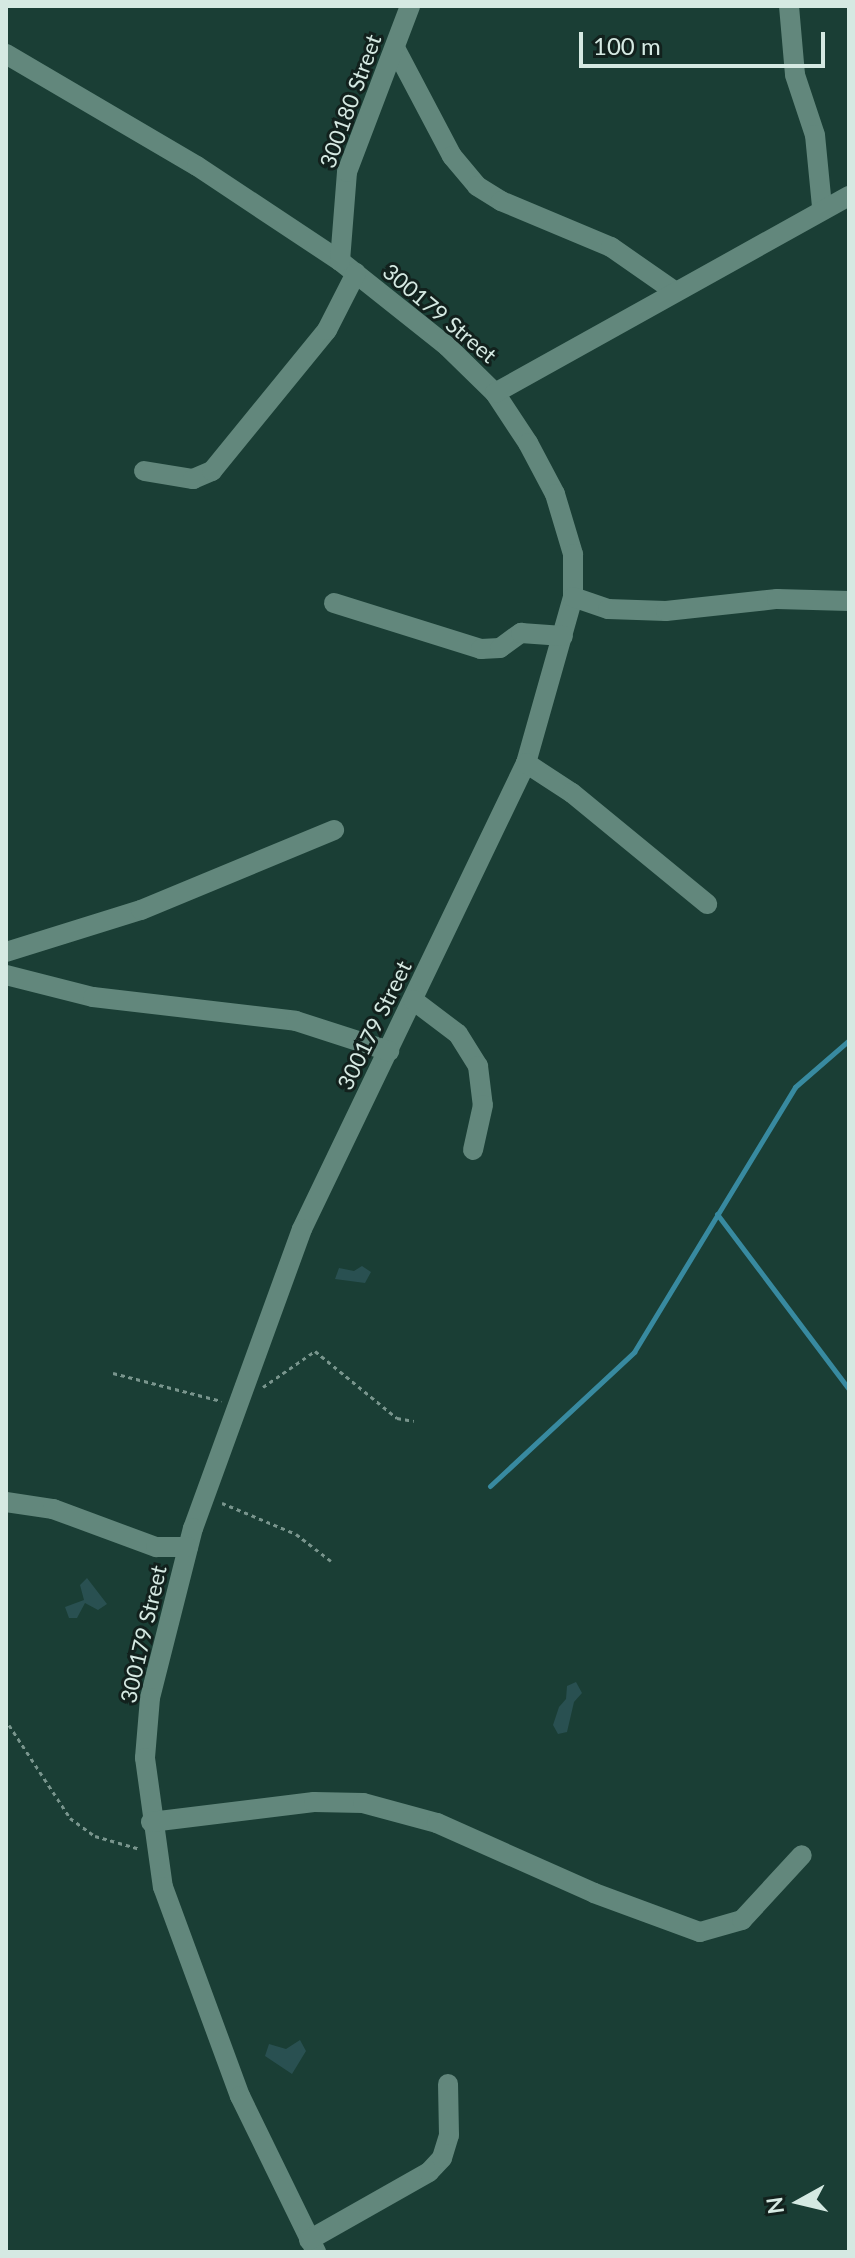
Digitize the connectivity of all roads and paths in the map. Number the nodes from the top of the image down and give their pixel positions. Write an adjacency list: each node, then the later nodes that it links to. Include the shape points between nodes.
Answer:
1 (410, 6): 3 (street, 300180 Street)
2 (789, 6): 6 (street, via 795,75 815,135)
3 (395, 48): 7 (street, 300180 Street, via 347,172); 8 (street, via 452,156 477,186 611,247)
4 (6, 54): 7 (street, 300179 Street, via 197,166)
5 (849, 196): 6 (street)
6 (822, 207): 8 (street)
7 (348, 267): 9 (street, 300179 Street); 10 (street, via 327,330 212,471 193,479)
8 (674, 291): 9 (street)
9 (495, 393): 11 (street, 300179 Street, via 555,494 573,554)
10 (144, 471)
11 (573, 597): 12 (street, via 608,609 666,611 777,599); 14 (street, 300179 Street)
12 (849, 601)
13 (334, 603): 14 (street, via 481,649 500,648 521,633)
14 (563, 636): 15 (street, 300179 Street)
15 (526, 763): 17 (street, via 572,793); 20 (street, 300179 Street)
16 (334, 830): 18 (street, via 141,910)
17 (707, 904)
18 (6, 952)
19 (6, 975): 21 (street, via 93,997 296,1021)
20 (413, 1000): 21 (street, 300179 Street); 22 (street, via 458,1034 478,1066 483,1105)
21 (389, 1051): 24 (street, 300179 Street, via 312,1205)
22 (473, 1150)
23 (113, 1373): 24 (path)
24 (237, 1405): 25 (path, via 315,1351 397,1418); 26 (street, 300179 Street)
25 (414, 1421)
26 (204, 1497): 28 (street, 300179 Street); 29 (path, via 257,1515)
27 (6, 1502): 28 (street, via 53,1509 156,1547)
28 (188, 1547): 31 (street, 300179 Street, via 150,1698 145,1758)
29 (331, 1561)
30 (9, 1725): 32 (path, via 70,1818 95,1836)
31 (151, 1822): 32 (street, 300179 Street); 33 (street, via 314,1802 363,1803 437,1823 594,1893 700,1932 742,1920)
32 (155, 1854): 35 (street, 300179 Street, via 213,2027)
33 (802, 1855)
34 (448, 2084): 35 (street, via 449,2135 442,2158 429,2172)
35 (312, 2246)

